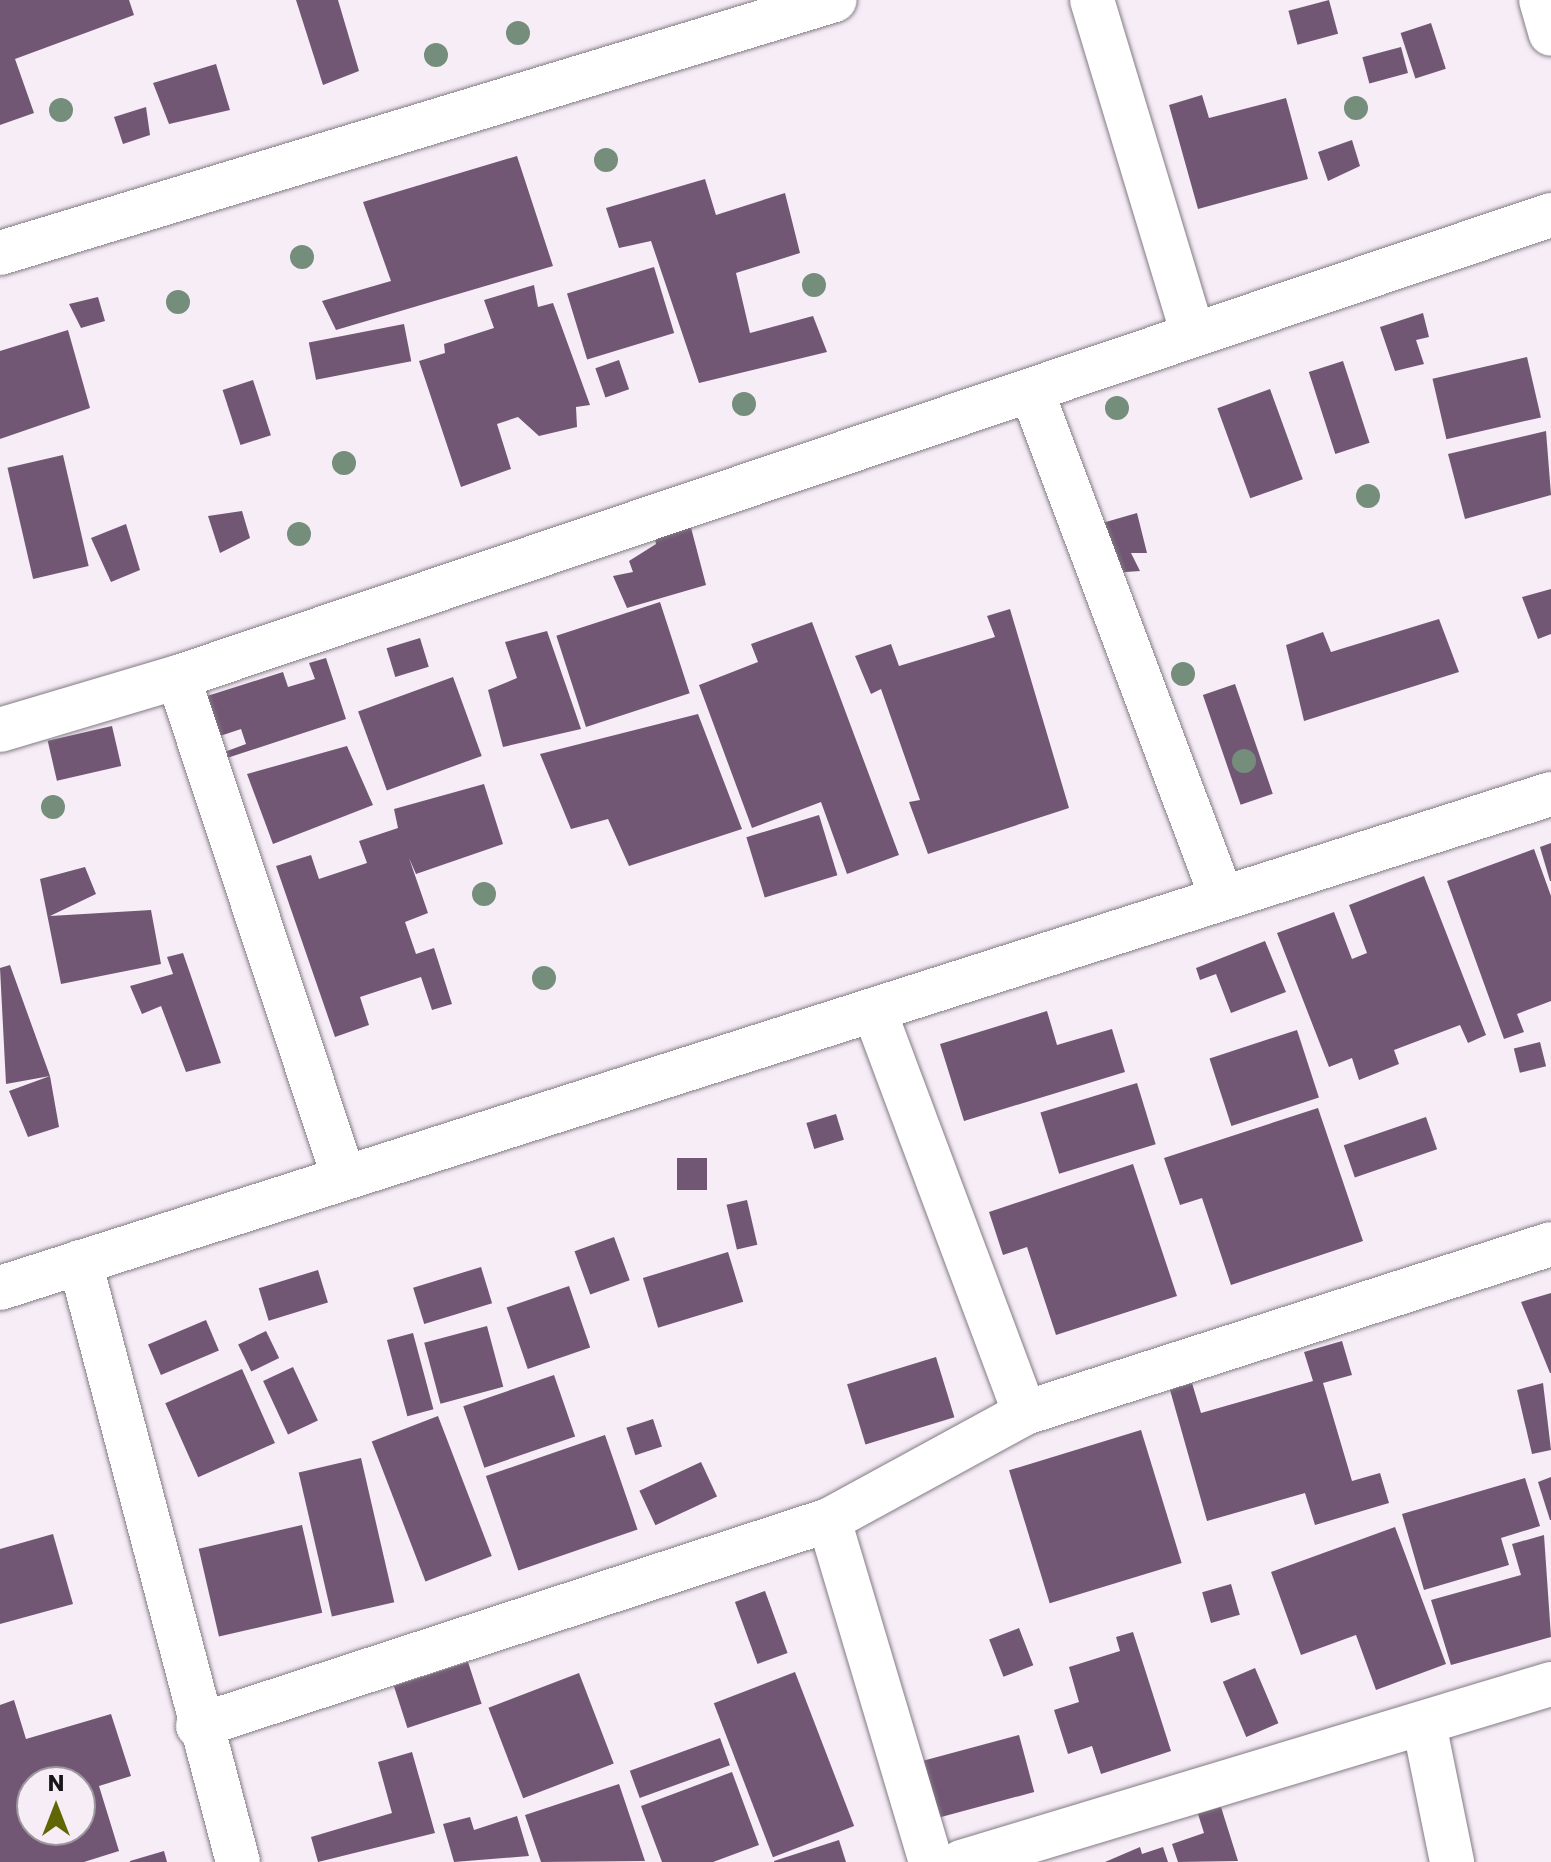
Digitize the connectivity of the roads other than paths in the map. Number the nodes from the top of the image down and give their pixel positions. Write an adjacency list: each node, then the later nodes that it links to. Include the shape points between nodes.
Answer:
1 (835, 0): 6 (street)
2 (1092, 0): 7 (street)
3 (1541, 0): 4 (street)
4 (1551, 34)
5 (1551, 215): 7 (street)
6 (0, 253)
7 (1192, 332): 8 (street)
8 (1032, 392): 9 (street); 12 (street)
9 (178, 677): 10 (street); 14 (street)
10 (1, 727)
11 (1551, 794): 12 (street)
12 (1222, 898): 13 (street)
13 (874, 1010): 14 (street); 18 (street)
14 (344, 1178): 16 (street)
15 (1551, 1244): 18 (street)
16 (80, 1262): 17 (street); 22 (street)
17 (0, 1288)
18 (1025, 1413): 19 (street)
19 (829, 1520): 22 (street); 24 (street)
20 (1551, 1684): 21 (street)
21 (1424, 1724): 25 (street); 26 (street)
22 (198, 1726): 23 (street)
23 (238, 1862)
24 (931, 1862)
25 (961, 1862)
26 (1452, 1862)

